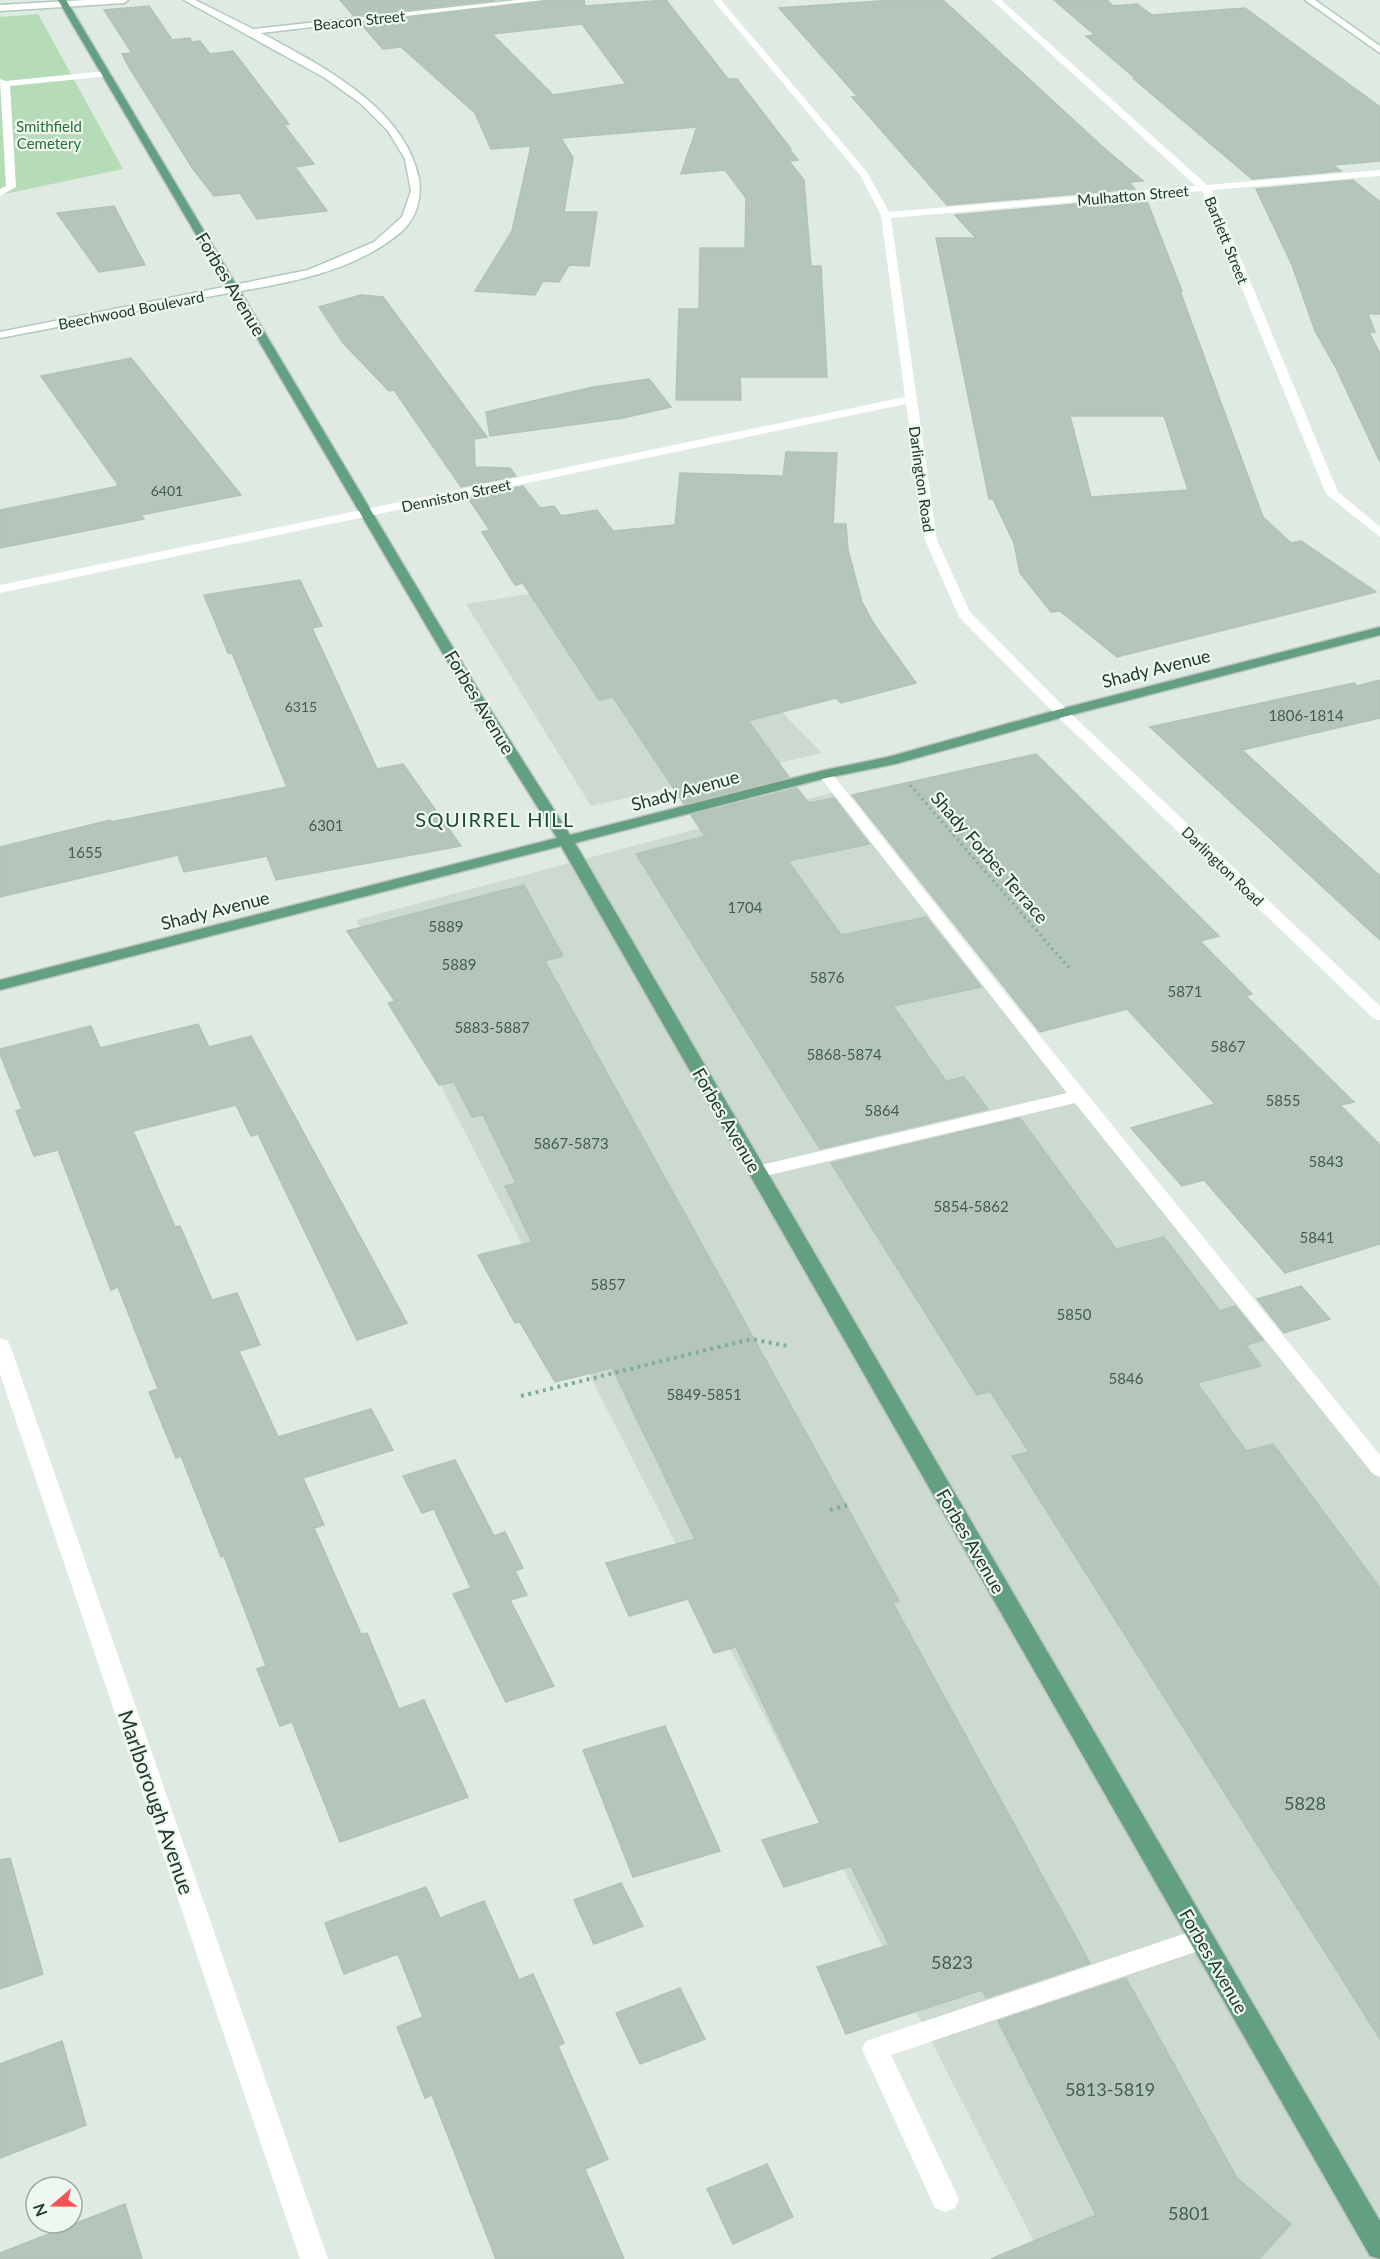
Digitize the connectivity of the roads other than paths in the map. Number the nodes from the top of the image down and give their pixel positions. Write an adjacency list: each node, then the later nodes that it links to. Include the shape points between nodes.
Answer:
1 (124, 0): 7 (street)
2 (188, 0): 9 (street, Beechwood Boulevard)
3 (539, 0): 9 (street, Beacon Street)
4 (717, 0): 16 (street, Darlington Road, via 864,174)
5 (996, 0): 14 (street, Bartlett Street)
6 (1309, 0): 10 (street)
7 (63, 2): 8 (street); 11 (main road, Forbes Avenue)
8 (0, 8)
9 (250, 32): 17 (street, Beechwood Boulevard, via 336,79 366,104 401,142 417,174 416,204 398,230 359,253 311,273)
10 (1380, 50)
11 (106, 74): 12 (street); 17 (main road, Forbes Avenue)
12 (3, 83): 15 (street, via 10,187)
13 (1380, 173): 14 (street, Mulhatton Street)
14 (1206, 189): 16 (street, Mulhatton Street); 21 (street, Bartlett Street, via 1332,494)
15 (0, 193)
16 (886, 215): 19 (street, Darlington Road)
17 (235, 290): 18 (street, Beechwood Boulevard); 20 (main road, Forbes Avenue)
18 (0, 335)
19 (911, 399): 20 (street, Denniston Street); 24 (street, Darlington Road, via 931,540 964,614)
20 (368, 513): 22 (street, Denniston Street); 26 (main road, Forbes Avenue, via 476,698)
21 (1380, 533)
22 (0, 589)
23 (1380, 631): 24 (main road, Shady Avenue)
24 (1062, 712): 25 (main road, Shady Avenue, via 890,761); 28 (street, Darlington Road)
25 (825, 774): 26 (main road, Shady Avenue); 29 (street)
26 (567, 842): 27 (main road, Shady Avenue); 30 (main road, Forbes Avenue)
27 (0, 985)
28 (1380, 1016)
29 (1079, 1096): 30 (street); 32 (street)
30 (758, 1172): 33 (main road, Forbes Avenue)
31 (0, 1345): 36 (street, Marlborough Avenue)
32 (1380, 1469)
33 (1201, 1939): 34 (street, via 875,2049); 35 (main road, Forbes Avenue)
34 (945, 2199)
35 (1380, 2247)
36 (314, 2259)

